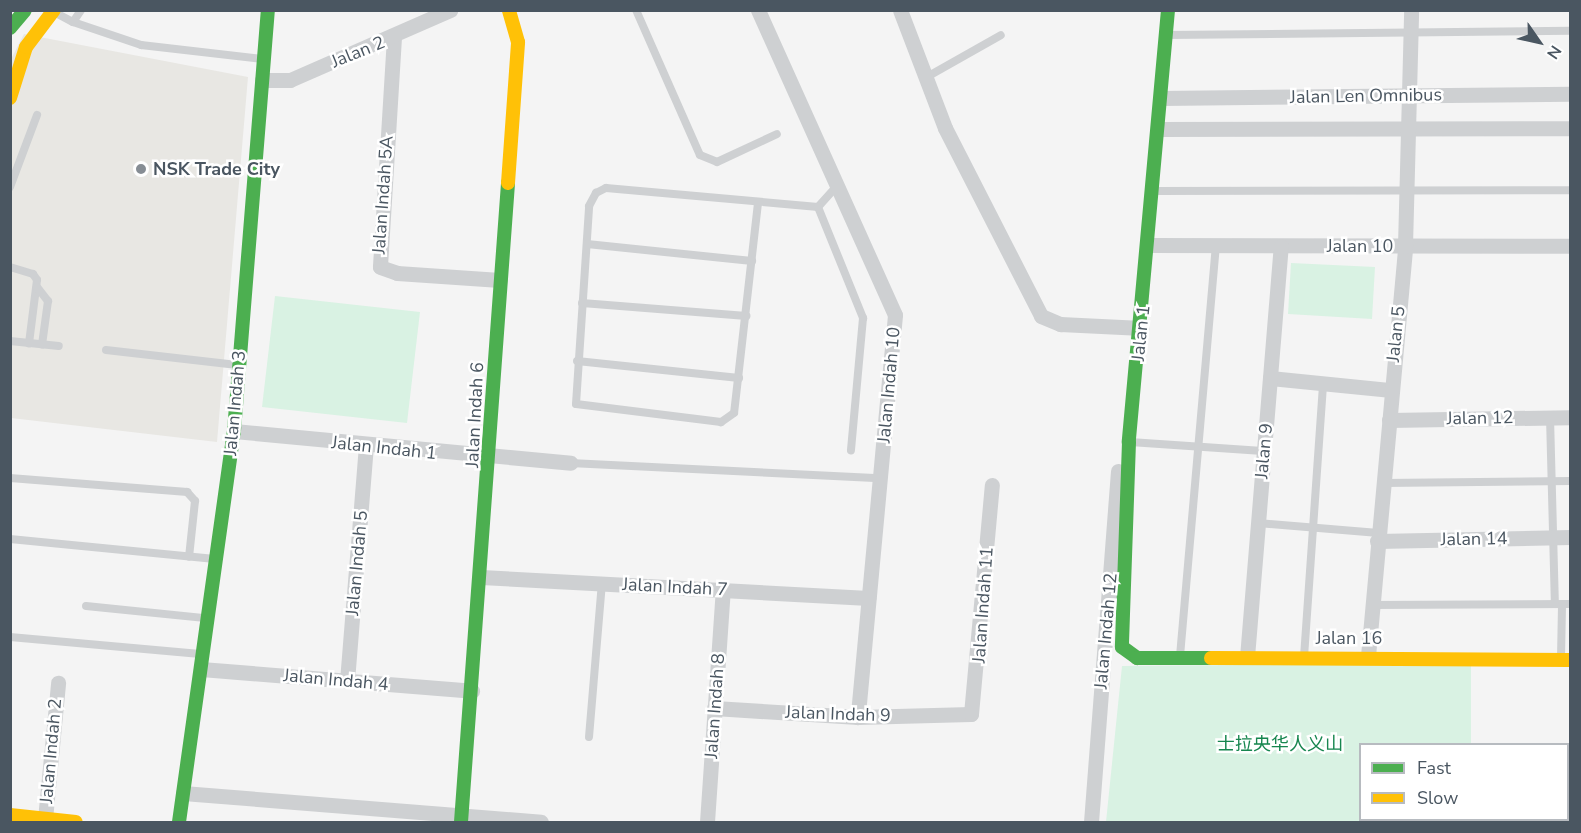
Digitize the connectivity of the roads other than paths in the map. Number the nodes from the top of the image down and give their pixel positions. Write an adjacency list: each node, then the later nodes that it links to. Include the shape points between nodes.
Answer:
1 (26, 10): 13 (main road)
2 (81, 10): 12 (lane)
3 (268, 10): 19 (main road, Jalan Indah 3)
4 (450, 10): 18 (street, Jalan 2)
5 (509, 10): 46 (main road, Jalan Indah 6, via 518,42)
6 (636, 10): 30 (lane, via 700,155 717,162)
7 (758, 10): 31 (street, Jalan Indah 10)
8 (900, 10): 20 (street)
9 (1168, 10): 17 (main road, Jalan 1)
10 (1411, 10): 14 (street, Jalan 5)
11 (54, 11): 12 (lane); 24 (main road, via 26,47)
12 (73, 22): 19 (lane, via 141,45)
13 (10, 28)
14 (1410, 30): 15 (lane); 17 (lane); 23 (street, Jalan 5)
15 (1570, 31)
16 (1002, 34): 20 (lane)
17 (1166, 35): 25 (main road, Jalan 1)
18 (394, 37): 21 (street, Jalan 2, via 290,80); 46 (street, Jalan Indah 5A, via 380,267 397,273)
19 (265, 60): 21 (main road, Jalan Indah 3)
20 (925, 78): 50 (street, via 1041,316 1060,324)
21 (262, 80): 57 (main road, Jalan Indah 3)
22 (1570, 94): 23 (street, Jalan Len Omnibus)
23 (1409, 96): 25 (street, Jalan Len Omnibus); 29 (street, Jalan 5)
24 (10, 98)
25 (1161, 99): 28 (main road, Jalan 1)
26 (37, 115): 32 (lane)
27 (1570, 128): 29 (street)
28 (1158, 129): 29 (street); 34 (main road, Jalan 1)
29 (1408, 131): 35 (street, Jalan 5)
30 (777, 134)
31 (839, 183): 37 (lane); 74 (street, Jalan Indah 10, via 895,315)
32 (10, 187)
33 (1570, 190): 35 (lane)
34 (1154, 191): 35 (lane); 39 (main road, Jalan 1)
35 (1406, 193): 42 (street, Jalan 5)
36 (758, 203): 37 (lane); 38 (lane, via 606,188 589,206); 44 (lane)
37 (818, 207): 69 (lane, via 863,318)
38 (587, 244): 44 (lane); 48 (lane)
39 (1149, 245): 40 (street, Jalan 10); 50 (main road, Jalan 1)
40 (1216, 245): 41 (street, Jalan 10); 68 (lane)
41 (1281, 246): 42 (street, Jalan 10); 59 (street, Jalan 9)
42 (1405, 246): 43 (street, Jalan 10); 61 (street, Jalan 5)
43 (1570, 246)
44 (752, 261): 49 (lane)
45 (10, 267): 47 (lane, via 33,274)
46 (500, 280): 71 (main road, Jalan Indah 6)
47 (37, 287): 52 (lane); 53 (lane, via 48,301)
48 (582, 303): 49 (lane); 56 (lane)
49 (746, 316): 58 (lane)
50 (1142, 328): 66 (main road, Jalan 1)
51 (10, 340): 52 (lane)
52 (29, 343): 53 (lane)
53 (42, 345): 54 (lane)
54 (58, 346)
55 (106, 350): 57 (lane)
56 (577, 361): 58 (lane); 58 (lane, via 576,404 721,422 734,413)
57 (238, 365): 65 (main road, Jalan Indah 3)
58 (739, 378)
59 (1270, 378): 60 (street); 70 (street, Jalan 9)
60 (1323, 384): 61 (street); 80 (lane)
61 (1390, 390): 64 (street, Jalan 5)
62 (1550, 417): 63 (street, Jalan 12); 64 (street, Jalan 12); 75 (lane)
63 (1570, 417)
64 (1389, 420): 77 (street, Jalan 5)
65 (234, 431): 67 (street, Jalan Indah 1); 86 (main road, Jalan Indah 3)
66 (1129, 442): 68 (lane); 96 (main road, Jalan 1, via 1120,634); 118 (street, Jalan Indah 12, via 1120,452)
67 (366, 446): 71 (street, Jalan Indah 1); 103 (street, Jalan Indah 5)
68 (1197, 447): 70 (lane); 98 (lane)
69 (851, 450)
70 (1263, 451): 79 (street, Jalan 9)
71 (491, 460): 72 (street, Jalan Indah 1); 87 (main road, Jalan Indah 6)
72 (570, 463): 74 (lane)
73 (10, 478): 85 (lane, via 187,492 195,501)
74 (880, 478): 90 (street, Jalan Indah 10)
75 (1551, 481): 76 (lane); 77 (lane); 82 (lane)
76 (1570, 481)
77 (1383, 483): 81 (street, Jalan 5)
78 (992, 485): 108 (street, Jalan Indah 11, via 975,708)
79 (1258, 523): 80 (lane); 99 (street, Jalan 9)
80 (1312, 528): 81 (lane); 100 (lane)
81 (1378, 537): 82 (street, Jalan 14); 92 (street, Jalan 5)
82 (1552, 537): 83 (street, Jalan 14); 91 (lane)
83 (1570, 537)
84 (10, 539): 85 (lane)
85 (189, 556): 86 (lane)
86 (216, 559): 94 (main road, Jalan Indah 3)
87 (481, 577): 88 (street, Jalan Indah 7); 105 (main road, Jalan Indah 6)
88 (602, 583): 89 (street, Jalan Indah 7); 109 (lane)
89 (723, 590): 90 (street, Jalan Indah 7); 106 (street, Jalan Indah 8)
90 (868, 598): 107 (street, Jalan Indah 10)
91 (1562, 604): 92 (lane); 101 (lane)
92 (1372, 605): 97 (street, Jalan 5)
93 (86, 606): 94 (lane)
94 (207, 618): 102 (main road, Jalan Indah 3)
95 (10, 637): 102 (lane)
96 (1129, 654): 98 (main road, Jalan 16)
97 (1368, 656): 100 (main road, Jalan 16); 101 (main road, Jalan 16)
98 (1179, 657): 99 (main road, Jalan 16)
99 (1247, 657): 100 (main road, Jalan 16)
100 (1304, 657)
101 (1566, 660)
102 (202, 662): 103 (street, Jalan Indah 4); 110 (main road, Jalan Indah 3)
103 (347, 681): 105 (street, Jalan Indah 4)
104 (58, 682): 112 (street, Jalan Indah 2)
105 (472, 691): 113 (main road, Jalan Indah 6)
106 (714, 708): 107 (street, Jalan Indah 9); 117 (street, Jalan Indah 8)
107 (858, 717): 108 (street, Jalan Indah 9)
108 (963, 717)
109 (589, 737)
110 (183, 793): 113 (street); 115 (main road, Jalan Indah 3)
111 (10, 815): 112 (main road)
112 (45, 819): 114 (main road)
113 (461, 820): 116 (street)
114 (76, 822)
115 (179, 822)
116 (541, 822)
117 (707, 822)
118 (1091, 822)

